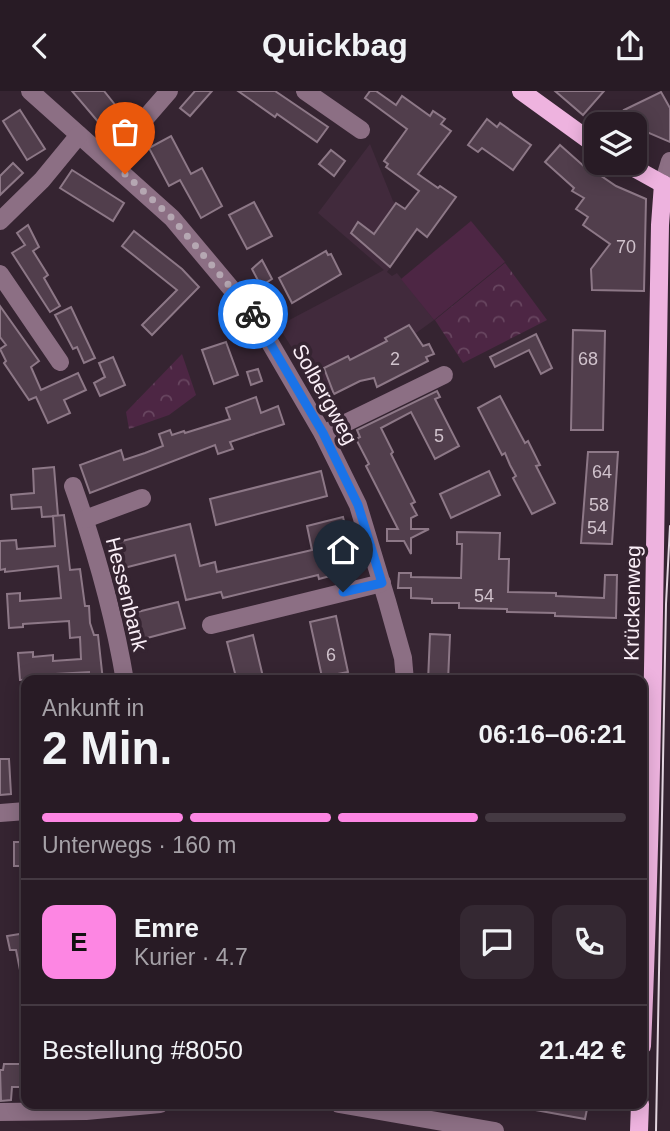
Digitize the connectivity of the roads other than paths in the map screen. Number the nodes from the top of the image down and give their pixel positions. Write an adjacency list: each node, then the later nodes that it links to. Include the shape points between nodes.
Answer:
1 (30, 91): 6 (street, Solbergweg)
2 (169, 91): 8 (street)
3 (305, 91): 5 (street)
4 (521, 91): 7 (main road)
5 (361, 130)
6 (79, 135): 8 (street, Solbergweg); 12 (street)
7 (584, 137)
8 (110, 160): 16 (street, Solbergweg, via 172,218 256,317)
9 (670, 162): 11 (street, Krückenweg)
10 (647, 175): 11 (main road)
11 (667, 186): 26 (main road, Krückenweg, via 659,238)
12 (0, 221)
13 (0, 274): 14 (street)
14 (60, 362)
15 (444, 375): 16 (street)
16 (323, 433): 20 (street, Solbergweg, via 358,505)
17 (73, 486): 19 (street, Hessenbank)
18 (142, 498): 19 (street, Hessenbank)
19 (85, 519): 22 (street, Hessenbank)
20 (382, 583): 21 (street); 23 (street, Solbergweg)
21 (211, 625)
22 (124, 675)
23 (404, 675)
24 (21, 811): 25 (street)
25 (0, 813)
26 (647, 903)
27 (107, 1109): 31 (street)
28 (398, 1109): 30 (street)
29 (640, 1109): 33 (main road)
30 (421, 1111): 32 (street)
31 (0, 1112)
32 (495, 1131)
33 (639, 1131)

